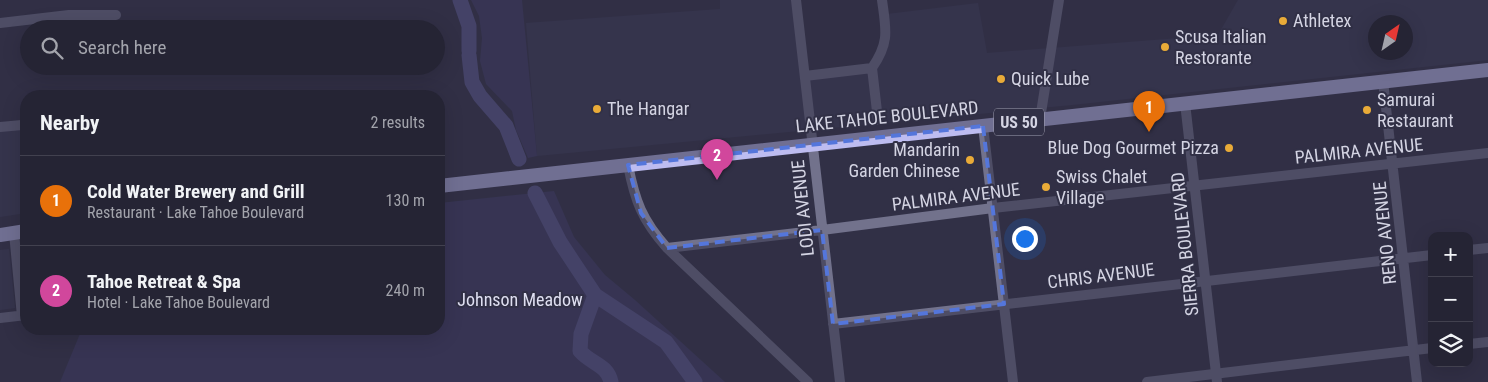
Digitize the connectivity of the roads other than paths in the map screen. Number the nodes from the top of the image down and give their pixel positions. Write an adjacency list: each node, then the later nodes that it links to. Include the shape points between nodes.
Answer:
1 (796, 0): 10 (street, LODI AVENUE)
2 (882, 0): 8 (street, via 886,41)
3 (1059, 0): 13 (street)
4 (116, 15): 5 (street, via 69,15)
5 (26, 20)
6 (20, 21): 7 (street)
7 (0, 23)
8 (872, 68): 10 (street); 14 (street)
9 (1488, 70): 11 (highway, LAKE TAHOE BOULEVARD / US 50)
10 (805, 76): 18 (street, LODI AVENUE)
11 (1383, 81): 12 (highway, LAKE TAHOE BOULEVARD / US 50); 20 (street, RENO AVENUE)
12 (1186, 103): 13 (highway, LAKE TAHOE BOULEVARD / US 50); 23 (street, SIERRA BOULEVARD)
13 (1040, 119): 16 (highway, LAKE TAHOE BOULEVARD / US 50)
14 (878, 120)
15 (20, 125): 17 (street)
16 (983, 126): 18 (highway, LAKE TAHOE BOULEVARD / US 50); 24 (street)
17 (0, 127)
18 (813, 145): 21 (highway, LAKE TAHOE BOULEVARD / US 50); 25 (street, LODI AVENUE)
19 (1488, 153): 20 (street, PALMIRA AVENUE)
20 (1394, 164): 23 (street, PALMIRA AVENUE); 31 (street, RENO AVENUE)
21 (628, 165): 22 (highway, LAKE TAHOE BOULEVARD / US 50); 27 (street, via 641,213)
22 (445, 185)
23 (1194, 186): 24 (street, PALMIRA AVENUE); 32 (street, SIERRA BOULEVARD)
24 (992, 208): 25 (street, PALMIRA AVENUE); 34 (street)
25 (822, 230): 27 (street, PALMIRA AVENUE); 37 (street, LODI AVENUE)
26 (13, 233): 33 (street)
27 (667, 248): 43 (street)
28 (1488, 248): 29 (street)
29 (1473, 250)
30 (1428, 255): 31 (street, CHRIS AVENUE)
31 (1404, 258): 32 (street, CHRIS AVENUE); 41 (street, RENO AVENUE)
32 (1206, 280): 34 (street, CHRIS AVENUE); 42 (street, SIERRA BOULEVARD)
33 (20, 286)
34 (1004, 304): 37 (street, CHRIS AVENUE); 45 (street)
35 (20, 316): 36 (street)
36 (0, 318)
37 (833, 324): 44 (street, LODI AVENUE)
38 (1488, 342): 39 (street)
39 (1473, 344)
40 (1428, 348): 41 (street)
41 (1413, 350): 42 (street); 47 (street, RENO AVENUE)
42 (1216, 378): 46 (street)
43 (808, 382)
44 (840, 382)
45 (1013, 382)
46 (1147, 382)
47 (1417, 382)

